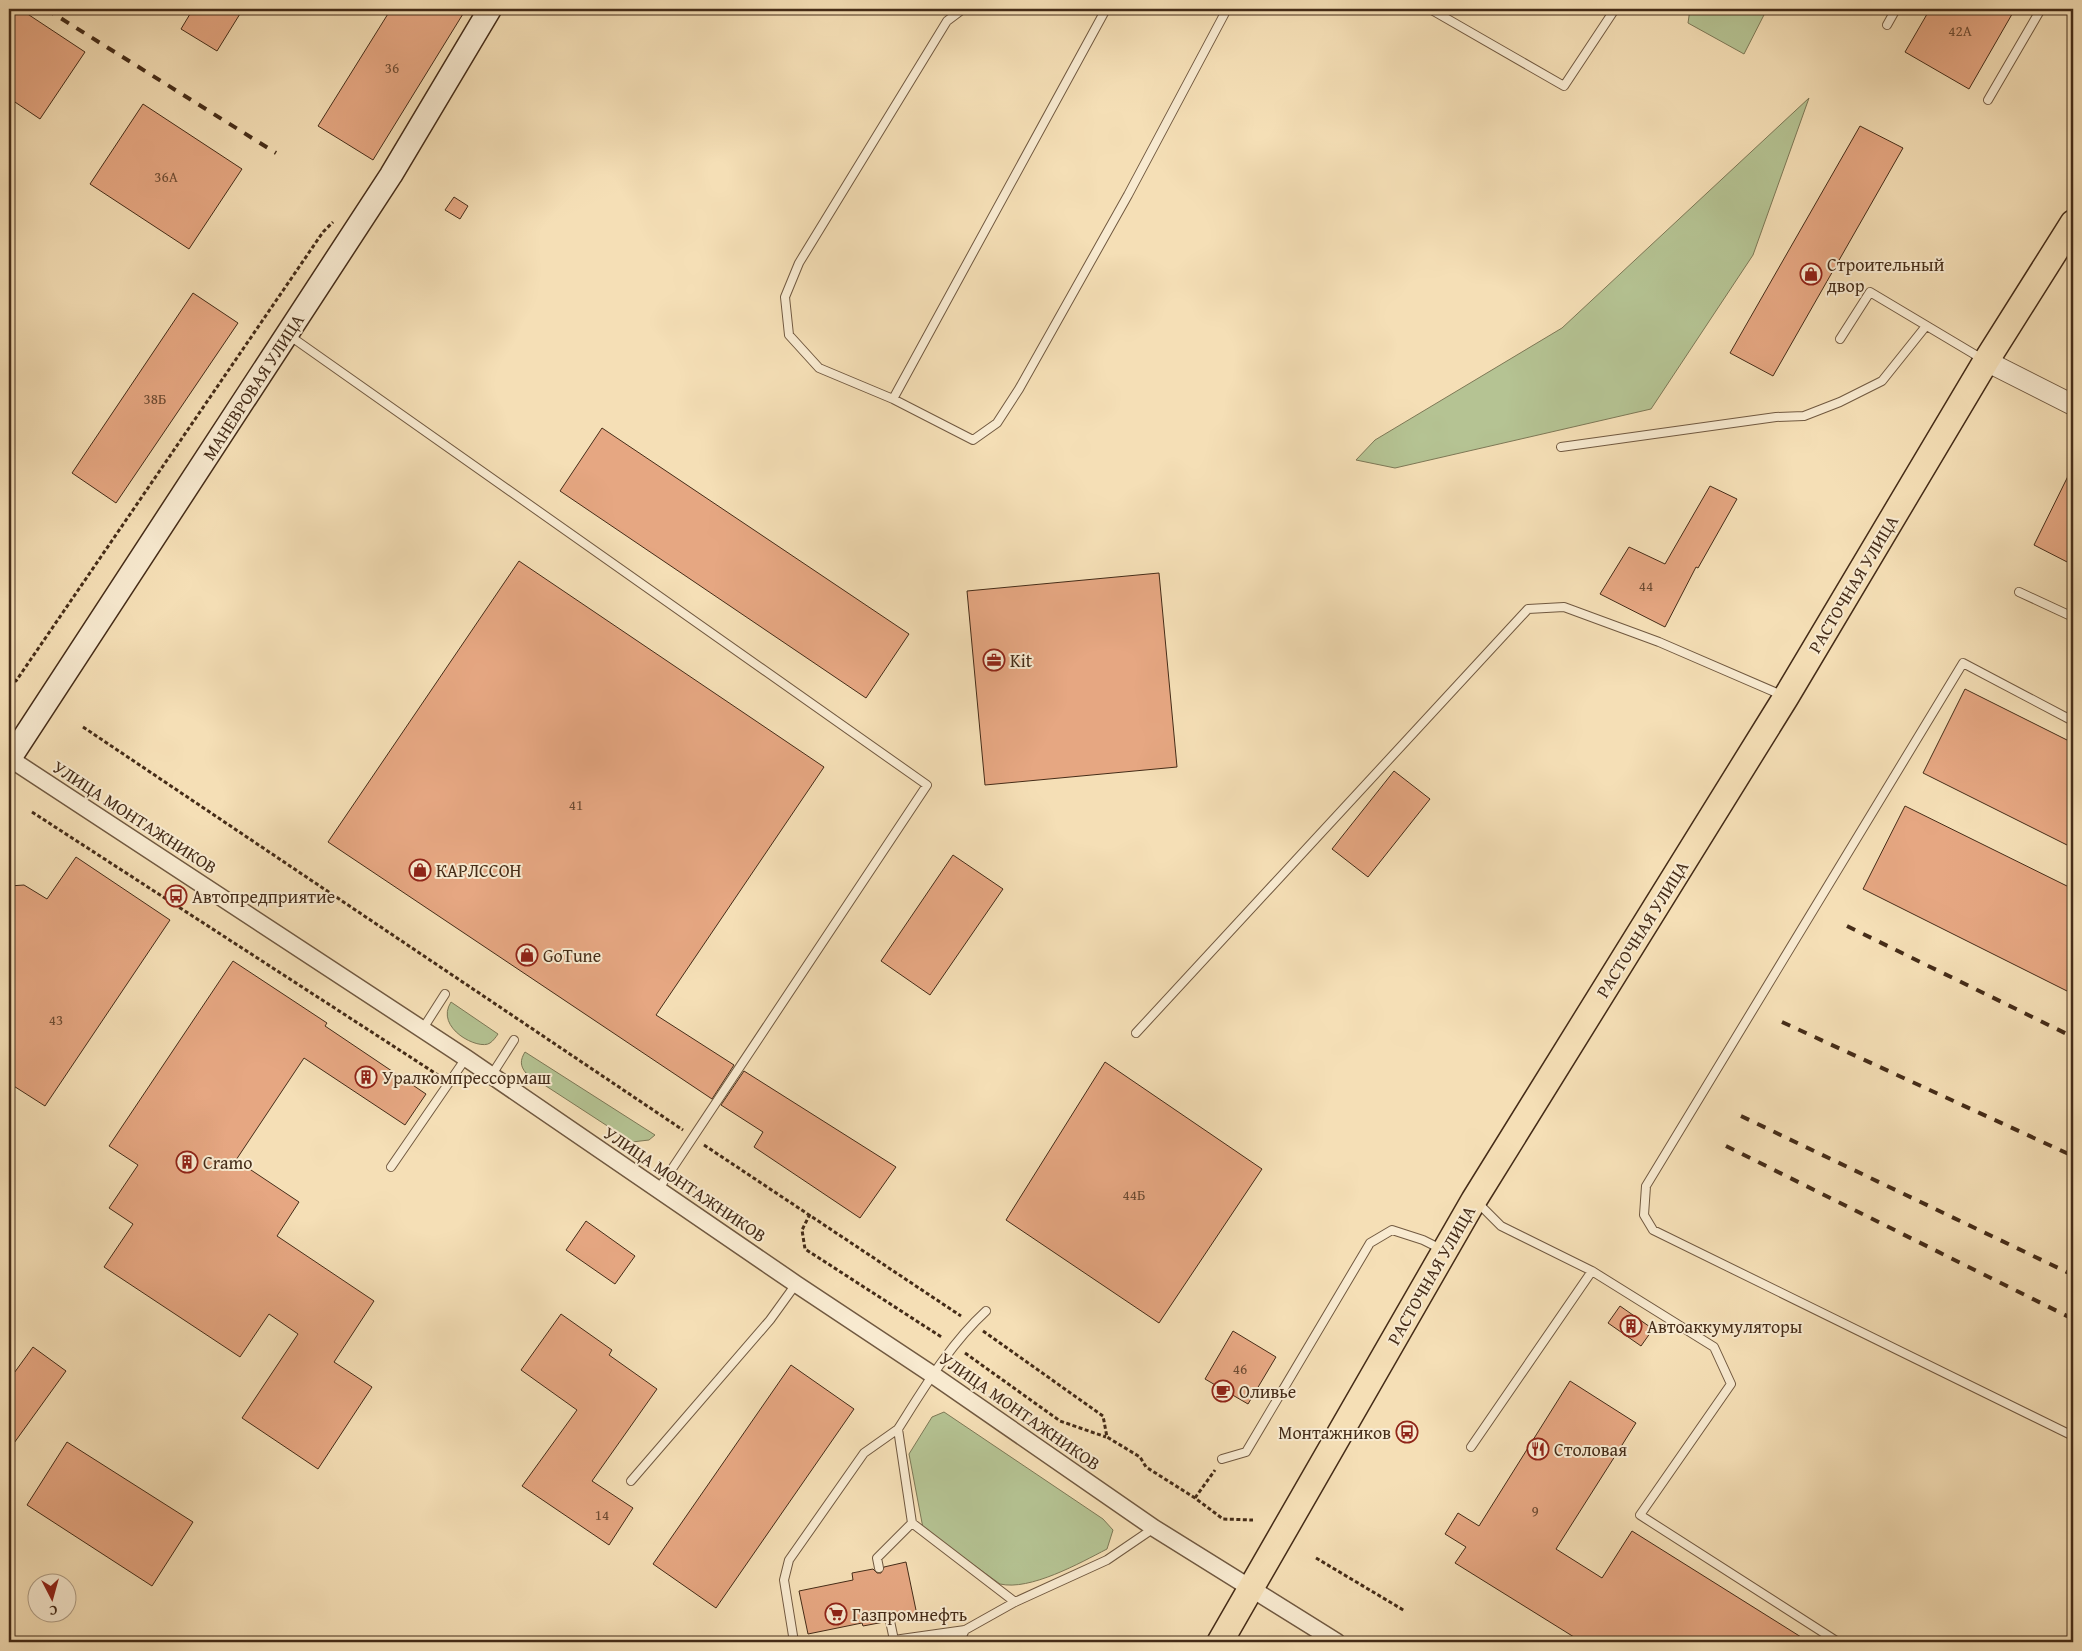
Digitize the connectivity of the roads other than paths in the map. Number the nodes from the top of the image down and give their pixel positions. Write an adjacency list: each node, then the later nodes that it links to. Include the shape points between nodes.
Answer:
1 (490, 9): 13 (main road, МАНЕВРОВАЯ УЛИЦА, via 391,175)
2 (963, 9): 16 (lane, via 946,21 941,29 799,263 785,298 789,335 819,368)
3 (1106, 9): 16 (lane)
4 (1228, 9): 16 (lane, via 1128,195 997,422 973,440)
5 (1430, 9): 6 (lane, via 1564,86)
6 (1615, 9)
7 (1896, 9): 9 (lane)
8 (2041, 9): 10 (lane)
9 (1887, 25)
10 (1988, 100)
11 (2073, 222): 15 (main road, РАСТОЧНАЯ УЛИЦА)
12 (1926, 326): 14 (lane, via 1870,292); 15 (lane); 18 (lane, via 1882,381 1804,416 1776,417)
13 (288, 334): 23 (main road, МАНЕВРОВАЯ УЛИЦА); 31 (lane, via 927,785)
14 (1840, 339)
15 (1986, 361): 17 (street); 21 (main road, РАСТОЧНАЯ УЛИЦА)
16 (893, 399)
17 (2073, 405)
18 (1561, 447)
19 (2018, 592): 20 (lane)
20 (2073, 617)
21 (1786, 696): 26 (lane, via 1659,642 1564,607 1528,609); 32 (main road, РАСТОЧНАЯ УЛИЦА)
22 (2073, 721): 39 (lane, via 1963,663 1646,1186 1644,1215 1653,1230)
23 (9, 759): 25 (street, УЛИЦА МОНТАЖНИКОВ)
24 (445, 994): 25 (lane)
25 (422, 1030): 28 (street, УЛИЦА МОНТАЖНИКОВ)
26 (1136, 1033)
27 (514, 1040): 29 (lane)
28 (466, 1058): 29 (street, УЛИЦА МОНТАЖНИКОВ); 30 (lane)
29 (491, 1076): 31 (street, УЛИЦА МОНТАЖНИКОВ)
30 (391, 1167)
31 (658, 1190): 35 (street, УЛИЦА МОНТАЖНИКОВ)
32 (1474, 1200): 33 (main road, РАСТОЧНАЯ УЛИЦА); 34 (lane, via 1501,1226)
33 (1445, 1251): 41 (lane, via 1392,1230 1370,1243 1246,1452); 46 (main road, РАСТОЧНАЯ УЛИЦА)
34 (1592, 1271): 40 (lane); 54 (lane, via 1714,1347 1731,1384 1640,1515)
35 (796, 1284): 37 (street, УЛИЦА МОНТАЖНИКОВ); 42 (lane, via 770,1320)
36 (986, 1311): 37 (lane, via 972,1323)
37 (933, 1375): 38 (lane); 44 (street, УЛИЦА МОНТАЖНИКОВ)
38 (898, 1429): 43 (lane); 50 (lane, via 864,1453 789,1560 784,1580)
39 (2073, 1436)
40 (1471, 1447)
41 (1222, 1459)
42 (631, 1481)
43 (912, 1523): 45 (lane, via 877,1558); 47 (lane)
44 (1154, 1528): 46 (street, УЛИЦА МОНТАЖНИКОВ); 47 (lane, via 1107,1560)
45 (879, 1568)
46 (1251, 1588): 52 (main road, РАСТОЧНАЯ УЛИЦА); 53 (street, УЛИЦА МОНТАЖНИКОВ)
47 (1015, 1602): 49 (lane)
48 (890, 1621): 49 (lane, via 894,1640)
49 (965, 1630): 51 (lane)
50 (794, 1642)
51 (960, 1642)
52 (1220, 1642)
53 (1337, 1642)
54 (1838, 1642)

